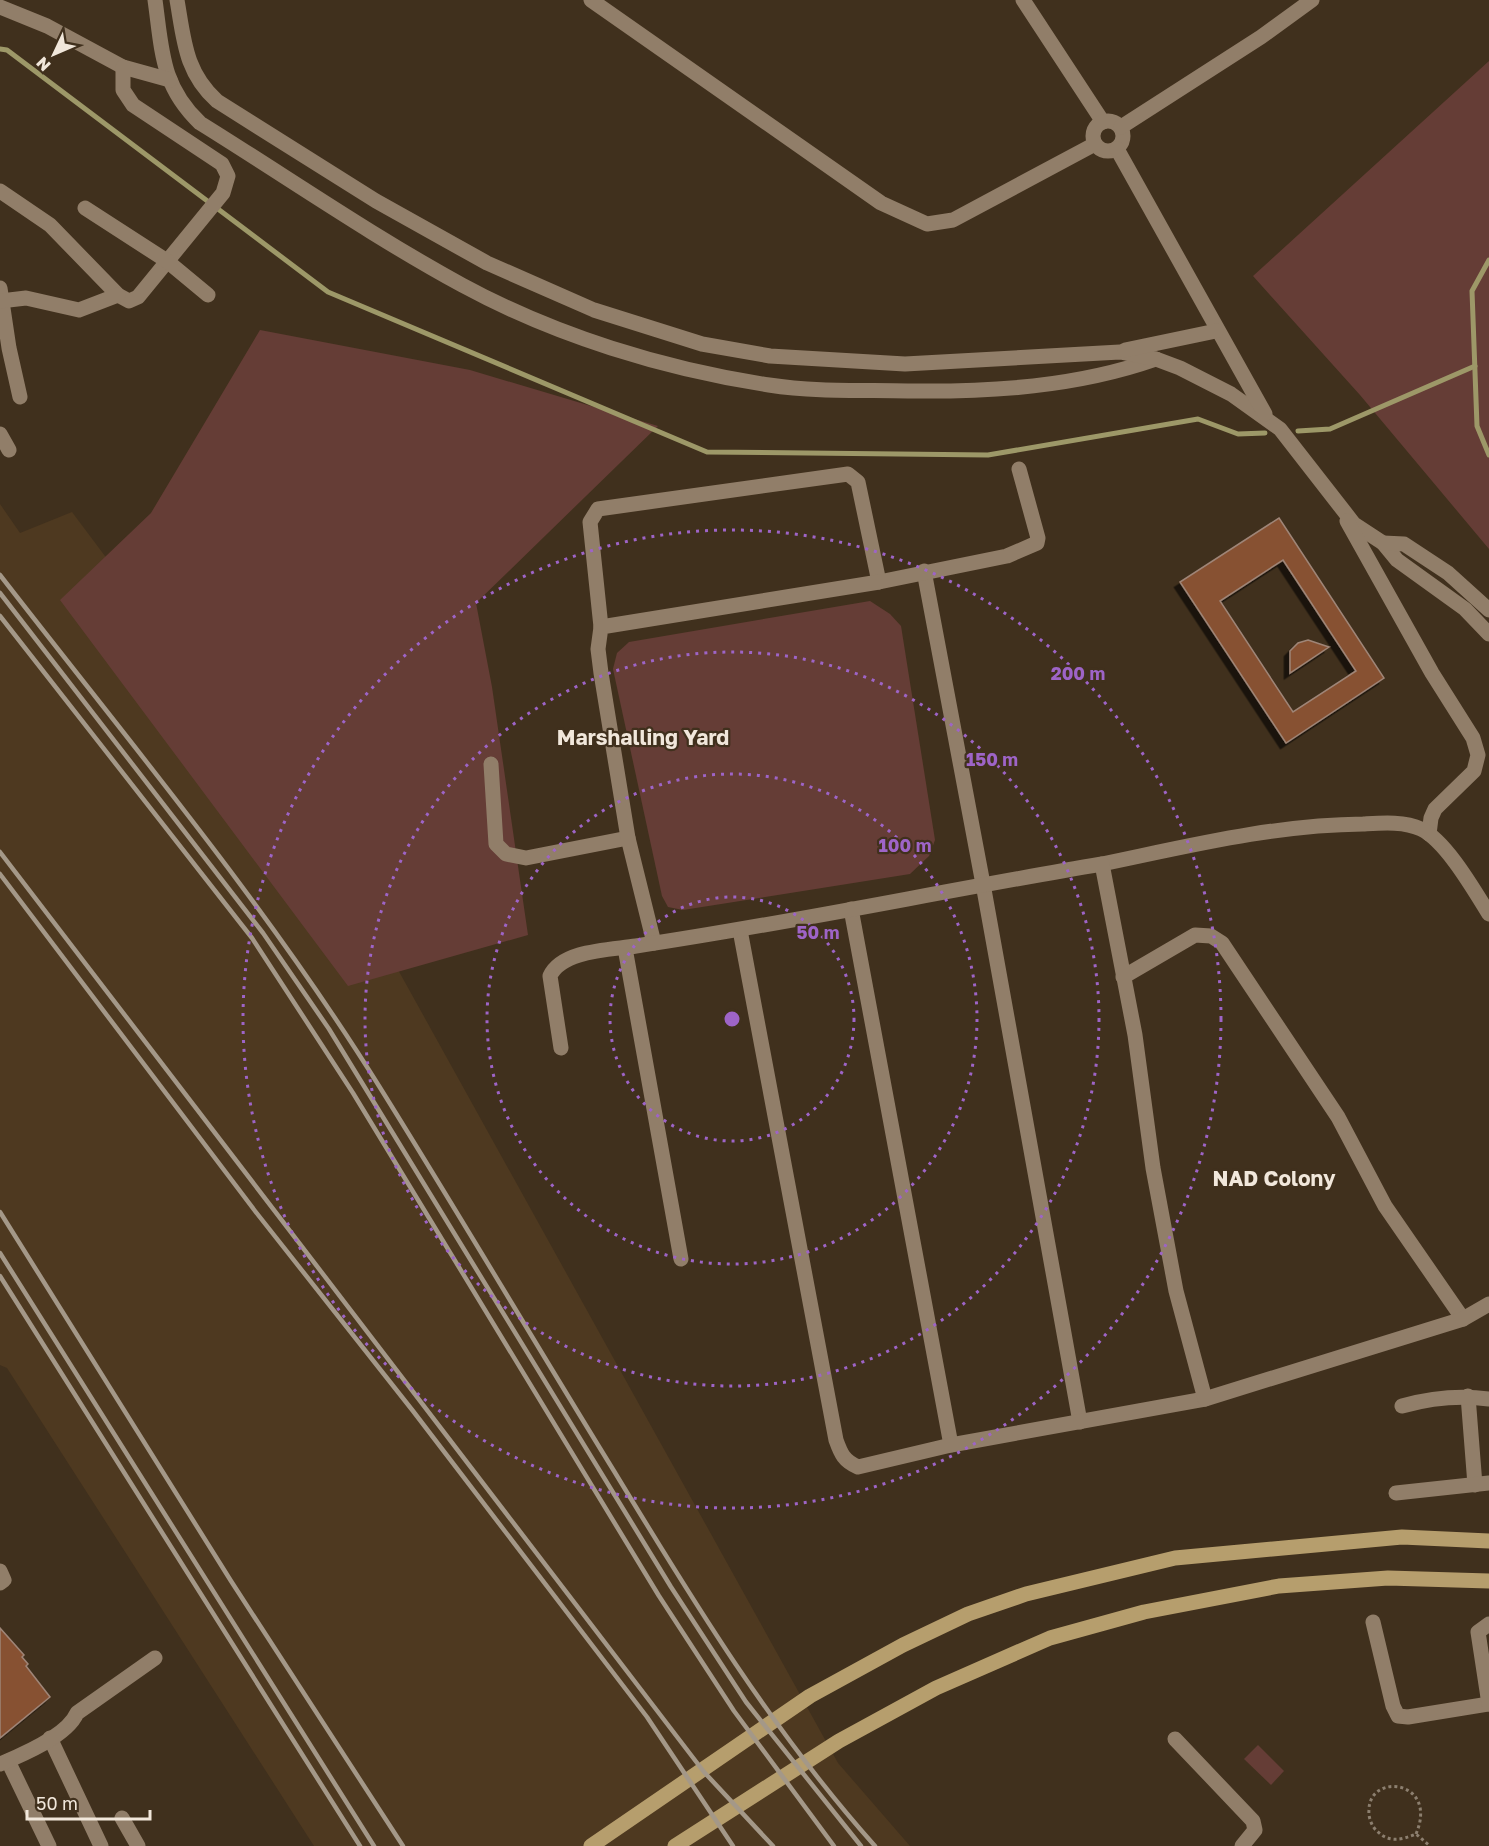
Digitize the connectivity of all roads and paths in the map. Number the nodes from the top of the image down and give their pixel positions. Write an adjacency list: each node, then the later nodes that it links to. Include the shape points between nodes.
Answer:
1 (154, 0): 8 (street)
2 (177, 0): 20 (street, via 191,67 198,83 217,101 432,234 594,310 702,344 820,361 905,364)
3 (591, 0): 11 (street, via 881,203 927,224 953,220)
4 (1023, 0): 9 (street)
5 (1312, 0): 10 (street, via 1262,37)
6 (0, 6): 7 (street)
7 (123, 67): 8 (street); 15 (street, via 123,90 133,105 222,164 228,176 223,193)
8 (170, 81): 21 (street, via 179,102 200,123 348,219 464,286 577,335 637,355 769,385 944,391 1088,379)
9 (1103, 122): 10 (street, via 1111,121); 11 (street, via 1093,133)
10 (1121, 127): 12 (street, via 1124,139)
11 (1095, 144): 12 (street, via 1106,151)
12 (1117, 149): 19 (street)
13 (0, 191): 16 (street, via 50,225)
14 (85, 208): 15 (street)
15 (167, 261): 16 (street, via 135,300 124,300); 17 (street)
16 (118, 295): 18 (street, via 79,310 26,298)
17 (208, 295)
18 (0, 297): 22 (street)
19 (1216, 331): 20 (street); 23 (street)
20 (1120, 351): 21 (street)
21 (1156, 359): 23 (street, via 1201,377)
22 (20, 397)
23 (1268, 419): 27 (street, via 1280,429)
24 (0, 434): 25 (street)
25 (9, 450)
26 (1019, 469): 29 (street, via 1038,543 1007,556)
27 (1342, 512): 28 (street); 35 (street, via 1473,738 1479,755 1474,771 1435,809)
28 (1383, 543): 31 (street, via 1404,544 1448,573); 33 (street, via 1397,560 1465,609)
29 (924, 572): 30 (street); 38 (street)
30 (879, 582): 32 (street); 32 (street, via 858,482 848,474 598,509 590,522)
31 (1489, 610)
32 (601, 627): 36 (street, via 601,673)
33 (1489, 634)
34 (491, 764): 36 (street, via 496,844 506,854 526,858)
35 (1430, 834): 37 (street, via 1406,825 1281,828); 40 (street)
36 (628, 838): 42 (street)
37 (1102, 864): 38 (street); 44 (street)
38 (983, 884): 39 (street); 53 (street)
39 (851, 909): 41 (street); 54 (street)
40 (1489, 914)
41 (740, 930): 42 (street); 54 (street, via 781,1160 841,1455 858,1467)
42 (654, 943): 43 (street)
43 (625, 948): 45 (street, via 577,957 555,967 550,976); 46 (street)
44 (1123, 977): 48 (street, via 1195,935 1211,936 1222,943 1338,1117 1385,1206); 50 (street, via 1176,1291)
45 (561, 1048)
46 (681, 1259)
47 (1489, 1304): 48 (street)
48 (1463, 1319): 50 (street)
49 (1468, 1396): 51 (street); 52 (street, via 1427,1399); 55 (street)
50 (1205, 1399): 53 (street)
51 (1489, 1399)
52 (1402, 1406)
53 (1080, 1422): 54 (street)
54 (951, 1445)
55 (1482, 1484): 56 (street)
56 (1396, 1493)
57 (1489, 1541): 73 (main road, via 1402,1537 1175,1558 1026,1594 968,1614 810,1695)
58 (0, 1571): 60 (street, via 4,1580)
59 (1489, 1581): 74 (main road, via 1388,1578 1279,1586 1144,1612 1050,1638 936,1688 839,1741)
60 (0, 1582)
61 (1373, 1622): 64 (street, via 1398,1716)
62 (1489, 1624): 64 (street, via 1478,1632)
63 (155, 1658): 65 (street, via 77,1713)
64 (1489, 1704)
65 (50, 1738): 67 (street); 71 (street)
66 (1175, 1738): 75 (street, via 1253,1821 1255,1830)
67 (4, 1763): 70 (street)
68 (122, 1818): 72 (street)
69 (1416, 1834): 69 (path, via 1401,1840 1386,1839 1374,1829 1368,1815 1375,1794 1400,1786 1412,1791 1421,1815); 76 (path)
70 (49, 1846)
71 (101, 1846)
72 (138, 1846)
73 (591, 1846)
74 (675, 1846)
75 (1242, 1846)
76 (1430, 1846)

